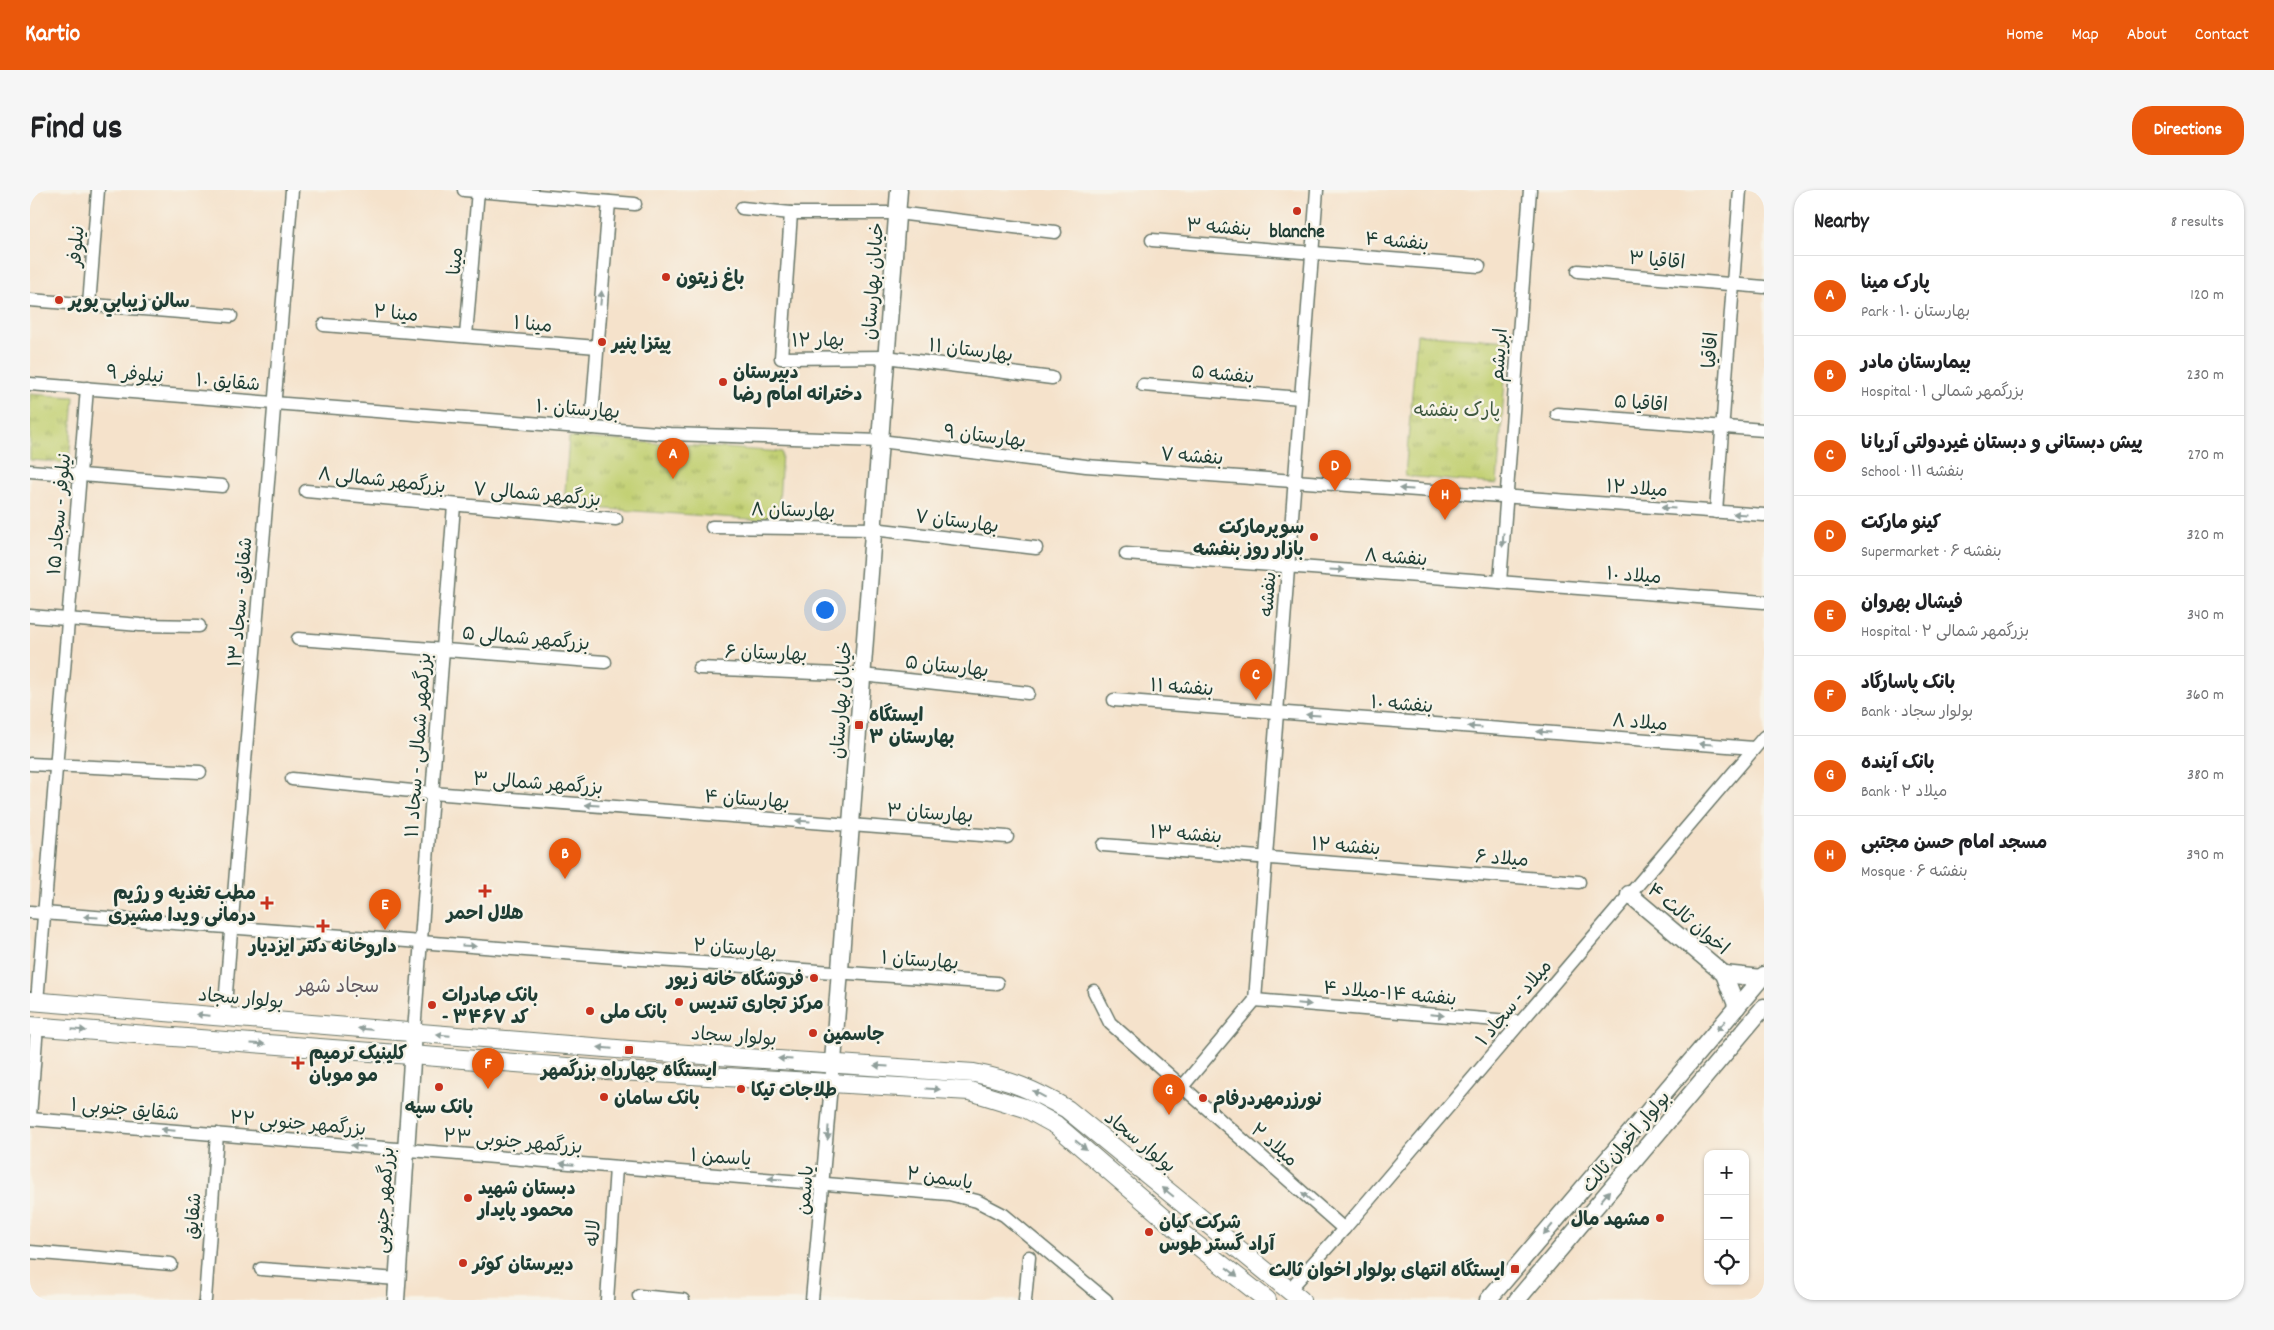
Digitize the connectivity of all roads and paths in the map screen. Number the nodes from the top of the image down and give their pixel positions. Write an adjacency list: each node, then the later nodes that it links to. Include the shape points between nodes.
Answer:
1 (98, 190): 22 (street, نیلوفر)
2 (292, 190): 34 (street, شقایق - سجاد ۱۳)
3 (464, 190): 8 (street)
4 (899, 190): 13 (street, خیابان بهارستان)
5 (1317, 190): 16 (street, بنفشه)
6 (1530, 190): 46 (street, ابریشم)
7 (1740, 190): 19 (street, اقاقیا)
8 (478, 191): 9 (street); 25 (street, مینا)
9 (609, 202): 10 (street); 26 (street, one-way to 9)
10 (635, 204)
11 (742, 208): 12 (street)
12 (791, 213): 13 (street); 27 (street, بهار ۱۲, via 781,358)
13 (897, 214): 14 (street); 27 (street, خیابان بهارستان)
14 (1055, 232)
15 (1152, 240): 16 (street, بنفشه ۳)
16 (1312, 252): 17 (street, بنفشه ۴); 33 (street, بنفشه)
17 (1479, 266)
18 (1578, 271): 19 (street, اقاقیا ۳)
19 (1733, 284): 20 (street, اقاقیا ۳); 36 (street, اقاقیا)
20 (1764, 287)
21 (30, 300): 22 (street)
22 (89, 304): 23 (street)
23 (231, 316)
24 (324, 324): 25 (street, مینا ۲)
25 (466, 336): 26 (street, مینا ۱)
26 (598, 347): 37 (street)
27 (886, 356): 28 (street, بهارستان ۱۱); 39 (street, خیابان بهارستان)
28 (1052, 378)
29 (30, 384): 31 (street, نیلوفر ۹)
30 (1142, 385): 33 (street, بنفشه ۵)
31 (87, 388): 32 (street, نیلوفر ۹); 42 (street, نیلوفر - سجاد ۱۵)
32 (180, 396): 34 (street, شقایق ۱۰)
33 (1301, 398): 43 (street, بنفشه)
34 (274, 403): 37 (street, بهارستان ۱۰); 87 (street, شقایق - سجاد ۱۳)
35 (1557, 414): 36 (street, اقاقیا ۵)
36 (1722, 427): 38 (street, اقاقیا ۵); 48 (street, اقاقیا)
37 (591, 428): 39 (street, بهارستان ۱۰)
38 (1764, 430)
39 (880, 442): 40 (street, بهارستان ۹); 52 (street, خیابان بهارستان)
40 (1086, 466): 43 (street, بنفشه ۷)
41 (30, 471): 42 (street)
42 (80, 475): 44 (street); 59 (street, نیلوفر - سجاد ۱۵)
43 (1295, 481): 46 (street, بنفشه ۷, one-way to 43); 55 (street, بنفشه)
44 (222, 486)
45 (306, 491): 47 (street, بزرگمهر شمالی ۸)
46 (1507, 497): 48 (street, میلاد ۱۲, one-way to 46); 56 (street, ابریشم, one-way to 56)
47 (454, 505): 50 (street, بزرگمهر شمالی ۷); 62 (street, بزرگمهر شمالی - سجاد ۱۱)
48 (1716, 512): 49 (street, میلاد ۱۲, one-way to 48)
49 (1764, 515)
50 (616, 519)
51 (712, 527): 52 (street, بهارستان ۸)
52 (873, 529): 53 (street, بهارستان ۷); 65 (street, خیابان بهارستان)
53 (1036, 548)
54 (1126, 554): 55 (street, بنفشه ۸)
55 (1288, 566): 56 (street, بنفشه ۸, one-way to 56); 68 (street, بنفشه)
56 (1500, 582): 57 (street, میلاد ۱۰)
57 (1764, 602)
58 (30, 616): 59 (street)
59 (68, 620): 60 (street); 73 (street, نیلوفر - سجاد ۱۵)
60 (199, 626)
61 (298, 638): 62 (street, بزرگمهر شمالی ۵)
62 (443, 648): 63 (street, بزرگمهر شمالی ۵); 76 (street, بزرگمهر شمالی - سجاد ۱۱)
63 (605, 662)
64 (699, 668): 65 (street, بهارستان ۶)
65 (862, 675): 66 (street, بهارستان ۵); 78 (street, خیابان بهارستان)
66 (1028, 693)
67 (1114, 700): 68 (street, بنفشه ۱۱)
68 (1277, 712): 69 (street, بنفشه ۱۰, one-way to 68); 81 (street, بنفشه)
69 (1523, 731): 71 (street, میلاد ۸, one-way to 69)
70 (1764, 737): 71 (street, میلاد - سجاد ۱)
71 (1754, 748): 84 (street, میلاد - سجاد ۱)
72 (30, 764): 73 (street)
73 (56, 766): 74 (street); 86 (street, نیلوفر - سجاد ۱۵)
74 (200, 772)
75 (292, 779): 76 (street, بزرگمهر شمالی ۳)
76 (432, 793): 77 (street, بزرگمهر شمالی ۳, one-way to 76); 88 (street, بزرگمهر شمالی - سجاد ۱۱)
77 (640, 809): 78 (street, بهارستان ۴, one-way to 77)
78 (851, 825): 79 (street, بهارستان ۳); 89 (street, خیابان بهارستان)
79 (1006, 837)
80 (1103, 846): 81 (street, بنفشه ۱۳)
81 (1266, 858): 82 (street, بنفشه ۱۲); 94 (street, بنفشه)
82 (1422, 870): 83 (street, میلاد ۶)
83 (1579, 882)
84 (1630, 894): 90 (street, اخوان ثالث ۴); 99 (street, میلاد - سجاد ۱)
85 (30, 912): 86 (street, بهارستان ۲)
86 (44, 913): 87 (street, بهارستان ۲, one-way to 86); 95 (street, نیلوفر - سجاد ۱۵)
87 (232, 928): 88 (street, بهارستان ۲); 98 (street, شقایق - سجاد ۱۳)
88 (420, 942): 89 (street, بهارستان ۲, one-way to 89); 101 (street, بزرگمهر شمالی - سجاد ۱۱)
89 (840, 973): 92 (street, بهارستان ۱); 103 (street, خیابان بهارستان)
90 (1724, 974): 91 (street, اخوان ثالث ۴); 96 (street, اخوان ثالث ۴)
91 (1763, 976): 96 (street)
92 (998, 983)
93 (1094, 991): 105 (street, میلاد ۲, via 1110,1023)
94 (1255, 1000): 99 (street, بنفشه ۱۴-میلاد ۴, one-way to 99); 105 (street)
95 (34, 1001): 98 (main road, بولوار سجاد, one-way to 95)
96 (1737, 1007): 127 (street, one-way to 127)
97 (1764, 1008): 128 (street, بولوار اخوان ثالث, one-way to 97)
98 (224, 1017): 101 (main road, بولوار سجاد, one-way to 98)
99 (1521, 1022): 111 (street, میلاد - سجاد ۱)
100 (34, 1026): 102 (main road, one-way to 102); 106 (street)
101 (414, 1032): 102 (street, بزرگمهر جنوبی); 103 (main road, بولوار سجاد, one-way to 101, via 629,1050)
102 (412, 1056): 104 (main road); 108 (street, بزرگمهر جنوبی)
103 (833, 1062): 104 (street, یاسمن); 117 (main road, بولوار سجاد, one-way to 103, via 1067,1109 1034,1091 1005,1079 974,1073)
104 (832, 1084): 110 (street, یاسمن, one-way to 110); 126 (main road, one-way to 126, via 970,1090 1025,1108 1056,1125 1083,1146 1184,1235)
105 (1182, 1087): 111 (street, میلاد ۲, one-way to 105)
106 (30, 1117): 107 (street, شقایق جنوبی ۱, one-way to 106)
107 (217, 1134): 108 (street, بزرگمهر جنوبی ۲۲, one-way to 107); 119 (street, شقایق)
108 (406, 1150): 109 (street, بزرگمهر جنوبی ۲۳, one-way to 108); 116 (street, بزرگمهر جنوبی)
109 (616, 1168): 110 (street, یاسمن ۱, one-way to 109); 121 (street, لاله)
110 (824, 1182): 123 (street, یاسمن); 125 (street, یاسمن ۲, via 948,1194 977,1201 1010,1220)
111 (1344, 1229): 117 (street, میلاد - سجاد ۱)
112 (30, 1252): 114 (street)
113 (1029, 1257): 124 (street)
114 (171, 1264)
115 (261, 1269): 116 (street)
116 (398, 1279): 120 (street, بزرگمهر جنوبی)
117 (1295, 1295)
118 (639, 1296): 122 (street)
119 (205, 1300)
120 (396, 1300)
121 (607, 1300)
122 (683, 1300)
123 (812, 1300)
124 (1025, 1300)
125 (1106, 1300)
126 (1267, 1300)
127 (1488, 1300)
128 (1517, 1300)

